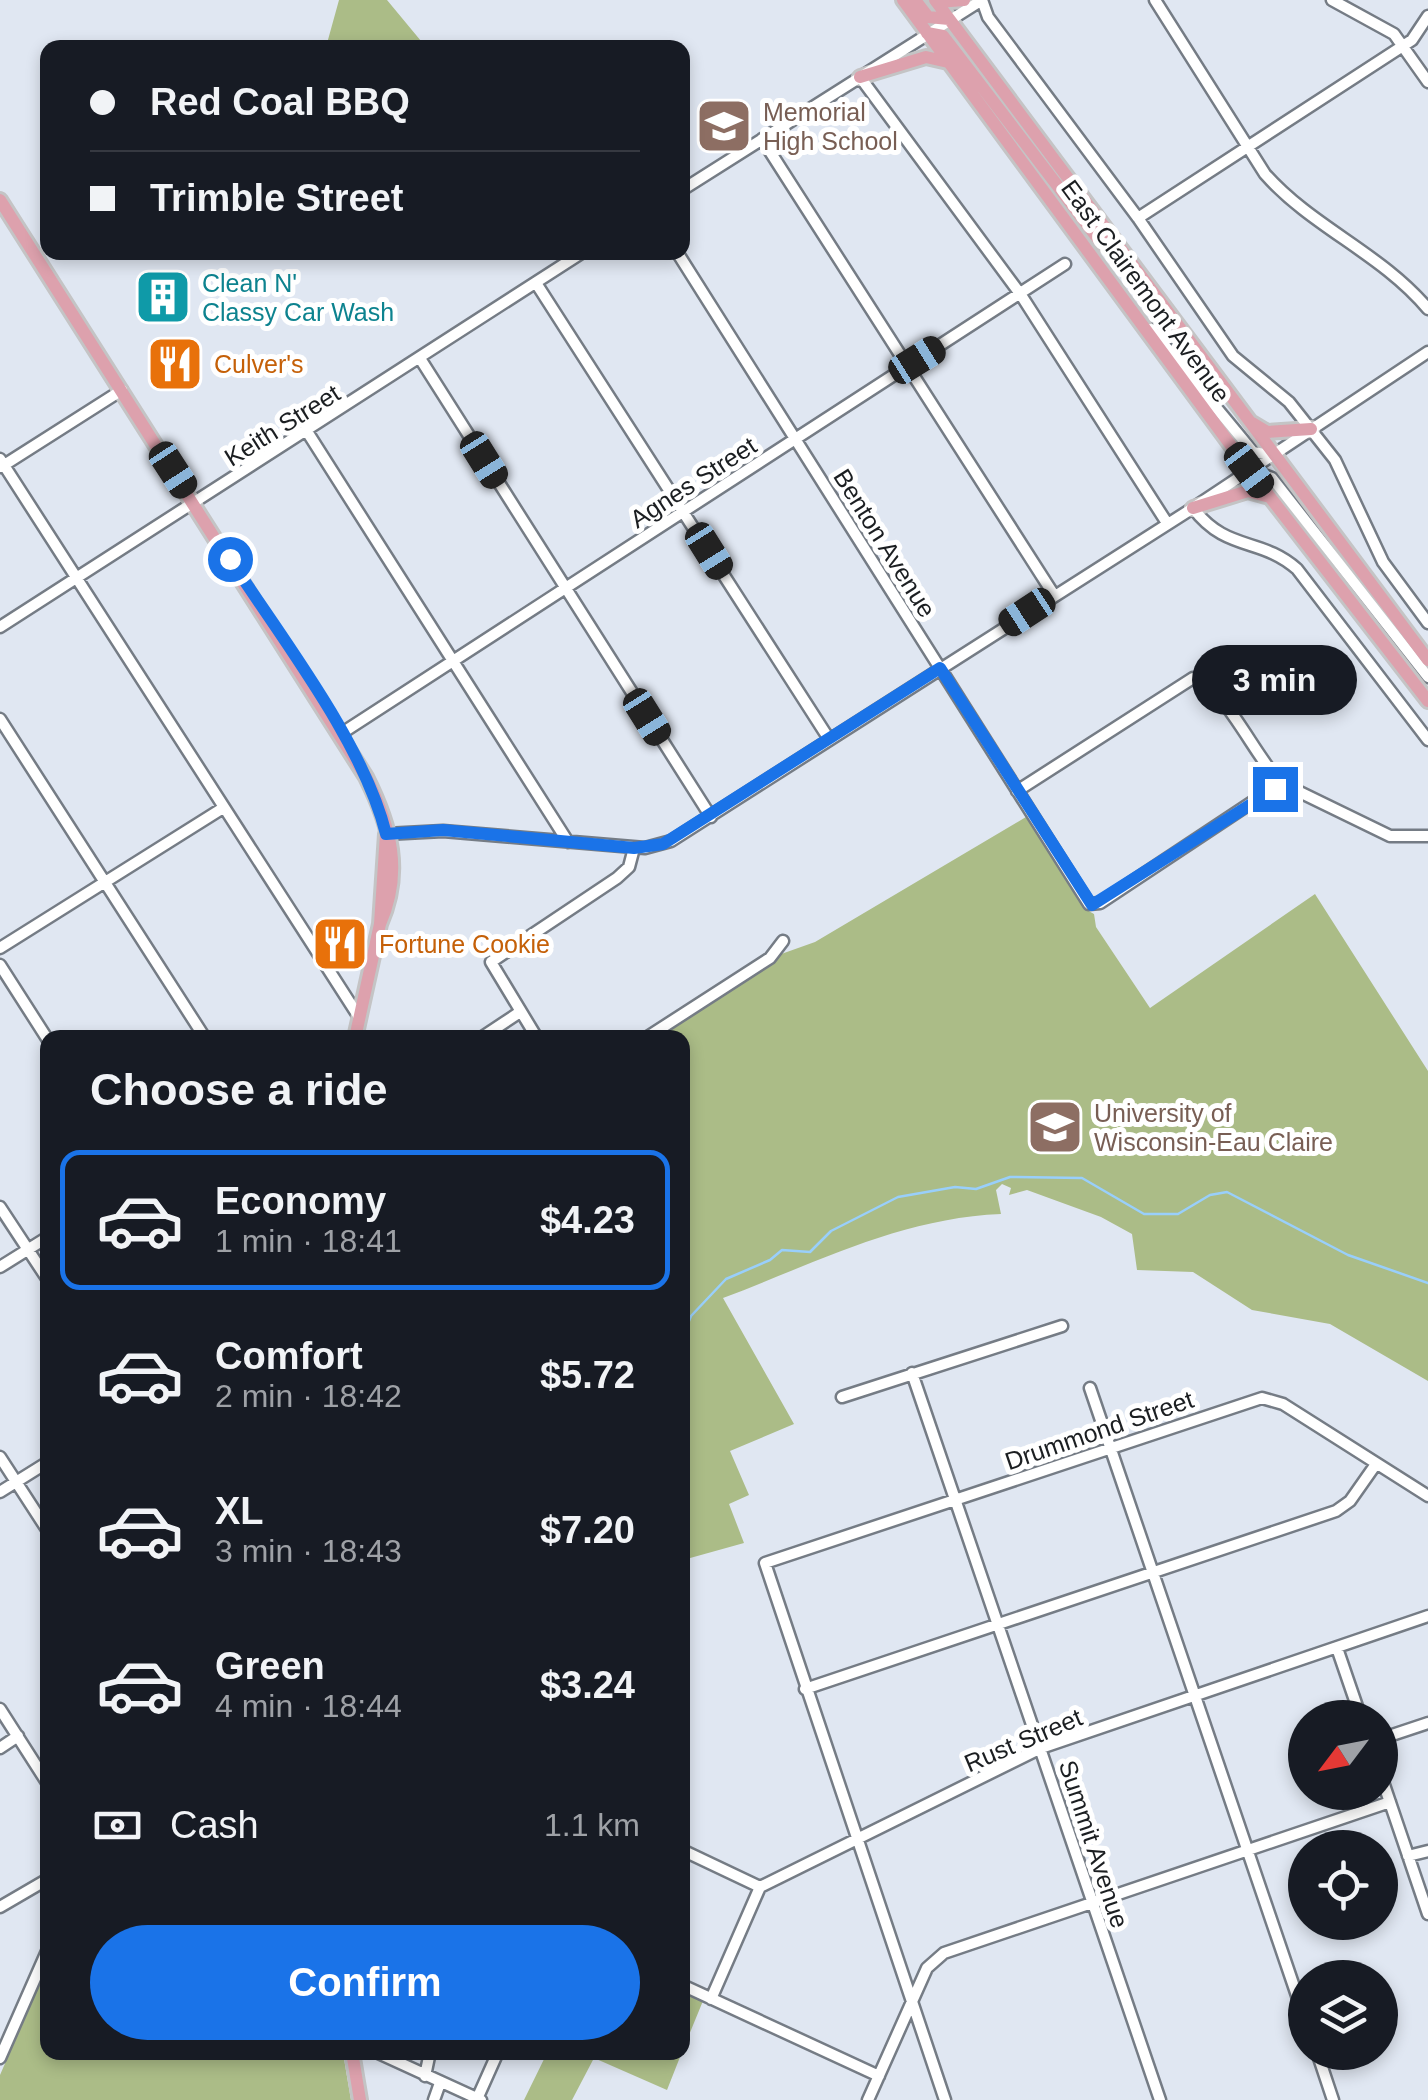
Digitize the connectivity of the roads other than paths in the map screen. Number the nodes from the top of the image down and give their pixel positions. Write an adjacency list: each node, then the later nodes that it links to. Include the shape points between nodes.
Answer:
1 (903, 0): 10 (main road, East Clairemont Avenue)
2 (915, 0): 9 (main road, via 928,17)
3 (964, 0): 7 (main road)
4 (982, 0): 9 (street); 19 (street, via 988,17)
5 (1155, 0): 16 (street)
6 (1332, 0): 11 (street)
7 (936, 1): 9 (main road, East Clairemont Avenue)
8 (1428, 16): 11 (street)
9 (949, 19): 10 (street); 25 (main road, East Clairemont Avenue)
10 (927, 32): 12 (main road, East Clairemont Avenue); 13 (street); 25 (main road, via 950,44 1100,240)
11 (1404, 46): 14 (street); 16 (street)
12 (951, 64): 13 (main road, via 926,57); 29 (main road, East Clairemont Avenue)
13 (860, 77): 15 (street); 27 (street)
14 (1428, 82)
15 (762, 139): 17 (street); 32 (street)
16 (1248, 146): 19 (street); 28 (street, via 1301,211 1393,273)
17 (690, 185)
18 (0, 200): 20 (main road)
19 (1138, 218): 35 (street, via 1233,356)
20 (14, 221): 21 (street); 33 (main road)
21 (0, 228)
22 (570, 260): 26 (street, Keith Street)
23 (682, 260): 37 (street, Benton Avenue)
24 (1065, 264): 27 (street, Agnes Street)
25 (1130, 266): 34 (main road, East Clairemont Avenue)
26 (536, 282): 31 (street, Keith Street); 44 (street)
27 (1021, 296): 32 (street, Agnes Street); 45 (street)
28 (1428, 309)
29 (1132, 311): 38 (street, via 1173,350 1252,452); 40 (main road, East Clairemont Avenue)
30 (1428, 352): 35 (street)
31 (421, 360): 36 (street, Keith Street); 47 (street)
32 (907, 366): 37 (street, Agnes Street); 48 (street)
33 (122, 390): 39 (street); 41 (main road)
34 (1241, 414): 35 (main road, via 1268,432); 38 (main road, East Clairemont Avenue)
35 (1311, 429): 38 (street); 49 (street, via 1345,476 1383,562)
36 (308, 433): 41 (street, Keith Street); 51 (street)
37 (796, 438): 44 (street, Agnes Street); 53 (street, Benton Avenue)
38 (1272, 455): 40 (street); 52 (main road, East Clairemont Avenue)
39 (1, 464): 46 (street)
40 (1249, 470): 42 (street); 43 (main road, East Clairemont Avenue); 54 (street, via 1272,478)
41 (194, 504): 46 (street, Keith Street); 57 (main road)
42 (1193, 508): 43 (main road, via 1258,491); 45 (street); 59 (street, via 1216,534 1296,569)
43 (1279, 508): 55 (main road, East Clairemont Avenue)
44 (684, 511): 47 (street, Agnes Street); 58 (street)
45 (1167, 524): 48 (street)
46 (76, 578): 50 (street, Keith Street); 62 (street)
47 (566, 589): 51 (street, Agnes Street); 63 (street)
48 (1054, 595): 53 (street)
49 (1428, 623)
50 (0, 627)
51 (454, 660): 57 (street, Agnes Street); 66 (street)
52 (1428, 660)
53 (940, 668): 58 (street); 61 (street, Benton Avenue)
54 (1428, 676)
55 (1428, 701)
56 (0, 719): 68 (street)
57 (342, 733): 64 (main road, via 372,789)
58 (829, 739): 63 (street)
59 (1428, 740)
60 (1280, 783): 61 (street, via 1200,678); 61 (street, Benton Avenue, via 1092,905); 65 (street, via 1390,836)
61 (1017, 791)
62 (222, 808): 68 (street); 73 (street)
63 (711, 817): 67 (street, via 671,841)
64 (386, 834): 66 (street, via 443,830); 73 (main road, via 380,924)
65 (1428, 836)
66 (568, 842): 67 (street)
67 (634, 848): 72 (street, via 617,878 492,962)
68 (104, 881): 70 (street); 75 (street)
69 (783, 941): 79 (street, via 770,958)
70 (0, 948)
71 (0, 965): 74 (street)
72 (520, 1012): 77 (street); 78 (street)
73 (360, 1017): 76 (main road)
74 (42, 1030)
75 (200, 1030)
76 (357, 1030)
77 (493, 1030)
78 (532, 1030)
79 (658, 1030)
80 (0, 1206): 82 (street)
81 (40, 1243): 82 (street)
82 (28, 1250): 83 (street); 84 (street)
83 (0, 1268)
84 (40, 1268)
85 (1062, 1326): 86 (street)
86 (912, 1373): 88 (street); 96 (street, Summit Avenue)
87 (1090, 1388): 89 (street)
88 (842, 1397)
89 (1110, 1448): 91 (street, Drummond Street, via 1262,1398 1284,1404); 96 (street, Drummond Street); 98 (street)
90 (0, 1458): 93 (street)
91 (1376, 1464): 95 (street, Drummond Street); 98 (street, via 1336,1511)
92 (40, 1467): 93 (street)
93 (16, 1482): 94 (street); 97 (street)
94 (0, 1492)
95 (1428, 1496)
96 (956, 1500): 100 (street, Summit Avenue); 102 (street, Drummond Street, via 765,1563)
97 (40, 1519)
98 (1152, 1573): 100 (street); 103 (street)
99 (1428, 1616): 101 (street, Rust Street)
100 (998, 1624): 102 (street); 110 (street, Summit Avenue)
101 (1337, 1648): 103 (street, Rust Street); 104 (street)
102 (805, 1689): 114 (street)
103 (1194, 1697): 110 (street, Rust Street); 115 (street)
104 (1355, 1700)
105 (0, 1709): 108 (street)
106 (1428, 1723): 107 (street)
107 (1398, 1733)
108 (18, 1736): 109 (street); 111 (street)
109 (0, 1748)
110 (1041, 1748): 114 (street, Rust Street); 121 (street, Summit Avenue)
111 (40, 1771)
112 (1366, 1810): 115 (street)
113 (1393, 1810): 118 (street)
114 (857, 1841): 120 (street, Rust Street); 128 (street)
115 (1247, 1850): 121 (street); 125 (street)
116 (1428, 1851): 118 (street)
117 (690, 1854): 120 (street)
118 (1408, 1856): 123 (street)
119 (40, 1883): 122 (street)
120 (760, 1887): 127 (street)
121 (1091, 1902): 128 (street, via 944,1952 927,1968); 143 (street, Summit Avenue)
122 (0, 1908)
123 (1428, 1914)
124 (40, 1967): 129 (street)
125 (1288, 1969)
126 (690, 1989): 127 (street)
127 (711, 1999): 136 (street)
128 (911, 2001): 136 (street); 142 (street)
129 (0, 2058)
130 (353, 2060): 139 (main road)
131 (392, 2060): 135 (street)
132 (428, 2060): 135 (street)
133 (495, 2060): 138 (street)
134 (1322, 2070): 144 (street)
135 (425, 2076): 137 (street)
136 (879, 2076): 141 (street)
137 (440, 2083): 138 (street); 140 (street)
138 (479, 2099)
139 (360, 2100)
140 (434, 2100)
141 (868, 2100)
142 (945, 2100)
143 (1160, 2100)
144 (1333, 2100)

